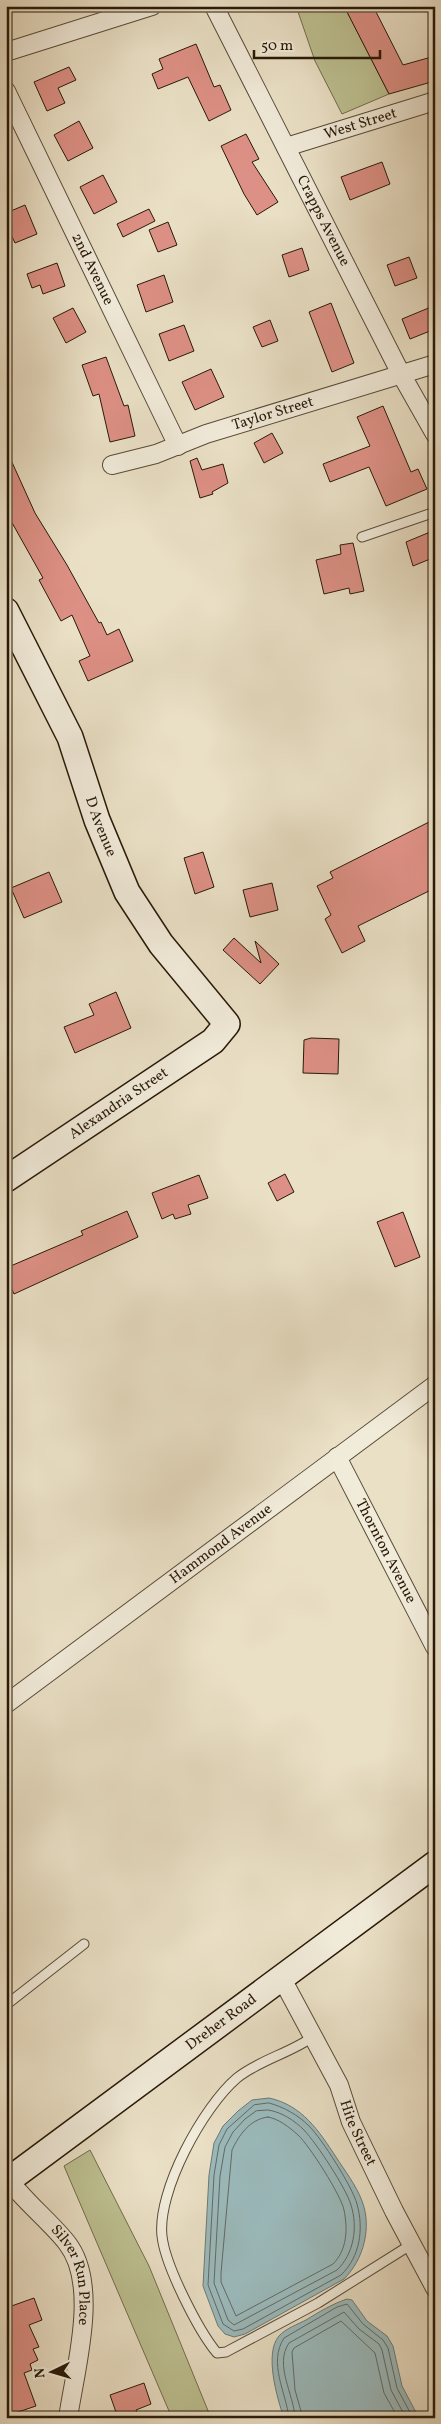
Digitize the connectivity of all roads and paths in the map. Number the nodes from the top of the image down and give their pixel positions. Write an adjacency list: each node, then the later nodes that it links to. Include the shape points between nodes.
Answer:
1 (152, 6): 3 (street)
2 (214, 6): 6 (street, Crapps Avenue)
3 (6, 52)
4 (6, 91): 10 (street, 2nd Avenue)
5 (435, 101): 6 (street, West Street)
6 (286, 147): 8 (street, Crapps Avenue)
7 (435, 364): 8 (street, Taylor Street)
8 (402, 374): 9 (street, Crapps Avenue); 10 (street, Taylor Street, via 206,434)
9 (435, 434)
10 (178, 446): 11 (street, Taylor Street)
11 (112, 465)
12 (435, 512): 13 (lane)
13 (362, 537)
14 (6, 611): 15 (street, D Avenue, via 70,737 97,820 127,892 161,944)
15 (227, 1024): 16 (street, Alexandria Street, via 213,1041)
16 (6, 1179)
17 (435, 1385): 18 (street, Hammond Avenue)
18 (337, 1457): 19 (street, Thornton Avenue); 20 (street, Hammond Avenue)
19 (435, 1647)
20 (6, 1704)
21 (435, 1864): 23 (street, Dreher Road)
22 (84, 1944): 24 (lane)
23 (281, 1977): 25 (street, Hite Street); 26 (street, Dreher Road)
24 (6, 2005)
25 (314, 2036): 27 (street, Hite Street, via 339,2085 351,2122); 27 (lane, via 237,2078 191,2137 172,2181 162,2219 162,2237 183,2293 209,2344 217,2353 226,2352 318,2303)
26 (7, 2179): 29 (street, Silver Run Place, via 68,2244 83,2278 85,2307)
27 (412, 2244): 28 (street, Hite Street)
28 (435, 2288)
29 (68, 2418)

